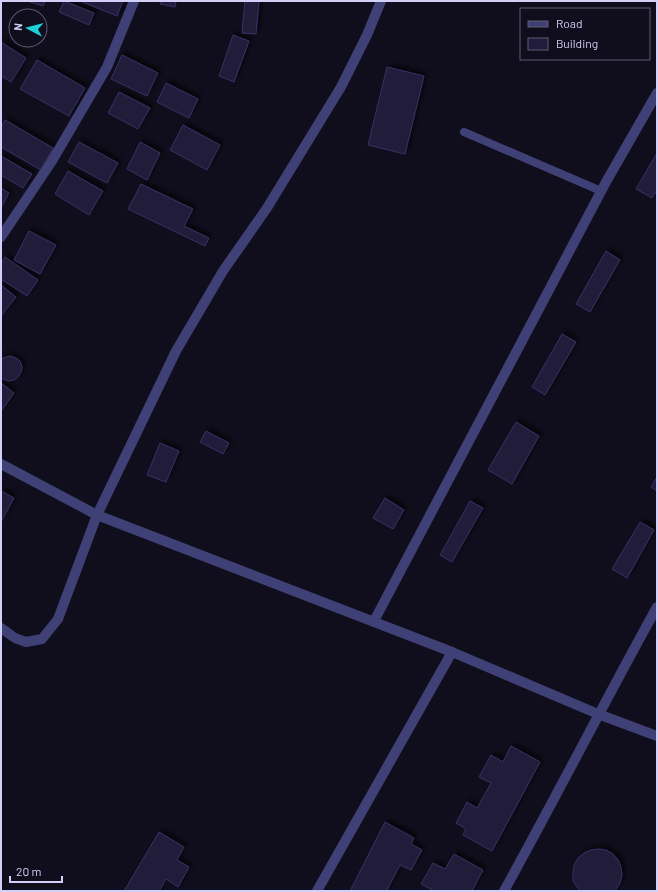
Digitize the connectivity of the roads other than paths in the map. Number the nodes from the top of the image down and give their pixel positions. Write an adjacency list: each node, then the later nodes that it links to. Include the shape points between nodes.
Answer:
1 (134, 1): 6 (street, via 107,67 52,161)
2 (381, 1): 8 (street, via 341,87 267,208 223,271 176,351)
3 (657, 93): 5 (street)
4 (464, 132): 5 (lane)
5 (601, 191): 10 (street)
6 (1, 237)
7 (1, 464): 8 (street)
8 (97, 515): 10 (street); 11 (street, via 58,619 42,639 26,642)
9 (657, 608): 13 (street)
10 (374, 621): 12 (street)
11 (1, 628)
12 (452, 652): 13 (street); 15 (street)
13 (598, 714): 14 (street); 16 (street)
14 (657, 736)
15 (317, 891)
16 (504, 891)

